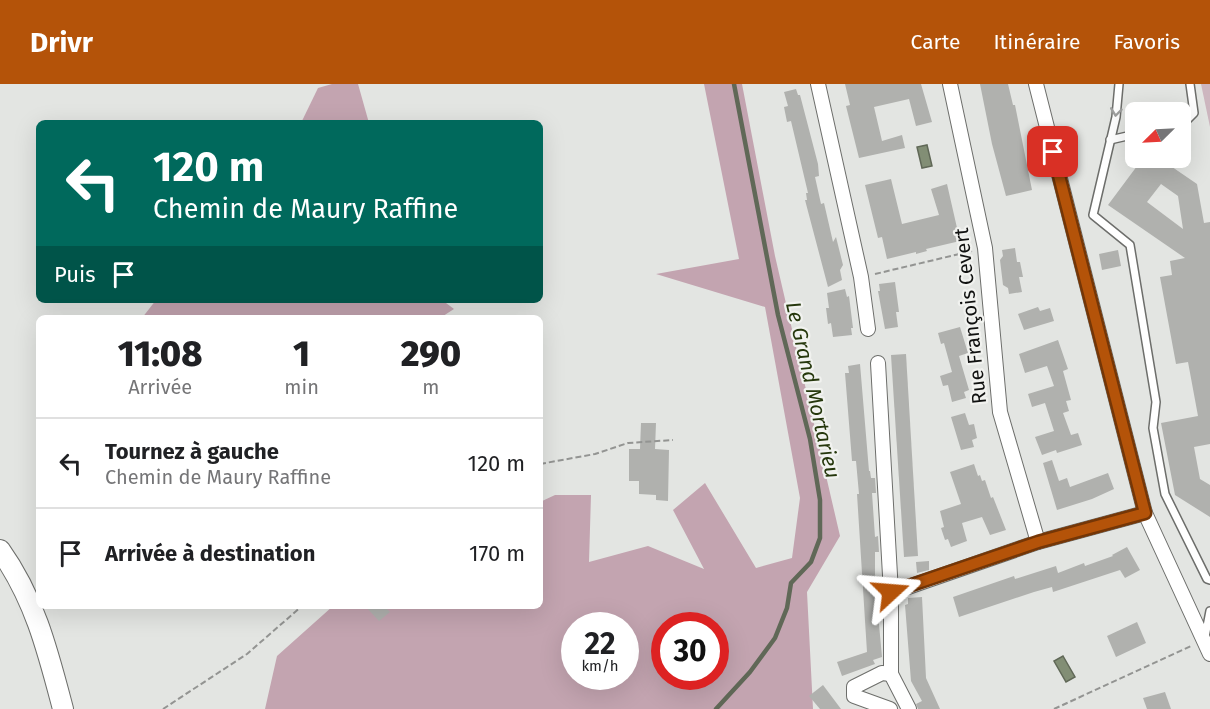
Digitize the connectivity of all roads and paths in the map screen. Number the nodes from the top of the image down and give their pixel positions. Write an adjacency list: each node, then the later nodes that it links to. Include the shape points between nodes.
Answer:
1 (818, 84): 10 (street)
2 (950, 84): 9 (street, Rue François Cevert)
3 (1036, 84): 15 (street)
4 (1119, 84): 8 (lane, one-way to 8)
5 (1190, 84): 6 (lane, via 1194,113)
6 (1191, 116)
7 (1125, 137): 8 (lane)
8 (1110, 140): 18 (lane, via 1093,215 1130,245 1156,402 1153,428 1165,495)
9 (985, 248): 10 (path); 16 (street, Rue François Cevert, via 1000,412)
10 (861, 277): 11 (street)
11 (868, 329)
12 (878, 363): 19 (street)
13 (673, 440): 14 (path, via 628,443)
14 (543, 463)
15 (1145, 513): 16 (street); 22 (street)
16 (1038, 542): 19 (street)
17 (0, 550): 26 (main road, via 42,631)
18 (1210, 580)
19 (891, 592): 24 (street)
20 (299, 609): 27 (path, via 247,654)
21 (1210, 611): 22 (lane)
22 (1205, 640): 23 (street); 29 (path)
23 (1210, 654)
24 (891, 674): 25 (street); 28 (street, via 882,673 854,687 854,696)
25 (906, 707)
26 (63, 709)
27 (164, 709)
28 (890, 709)
29 (1054, 709)

